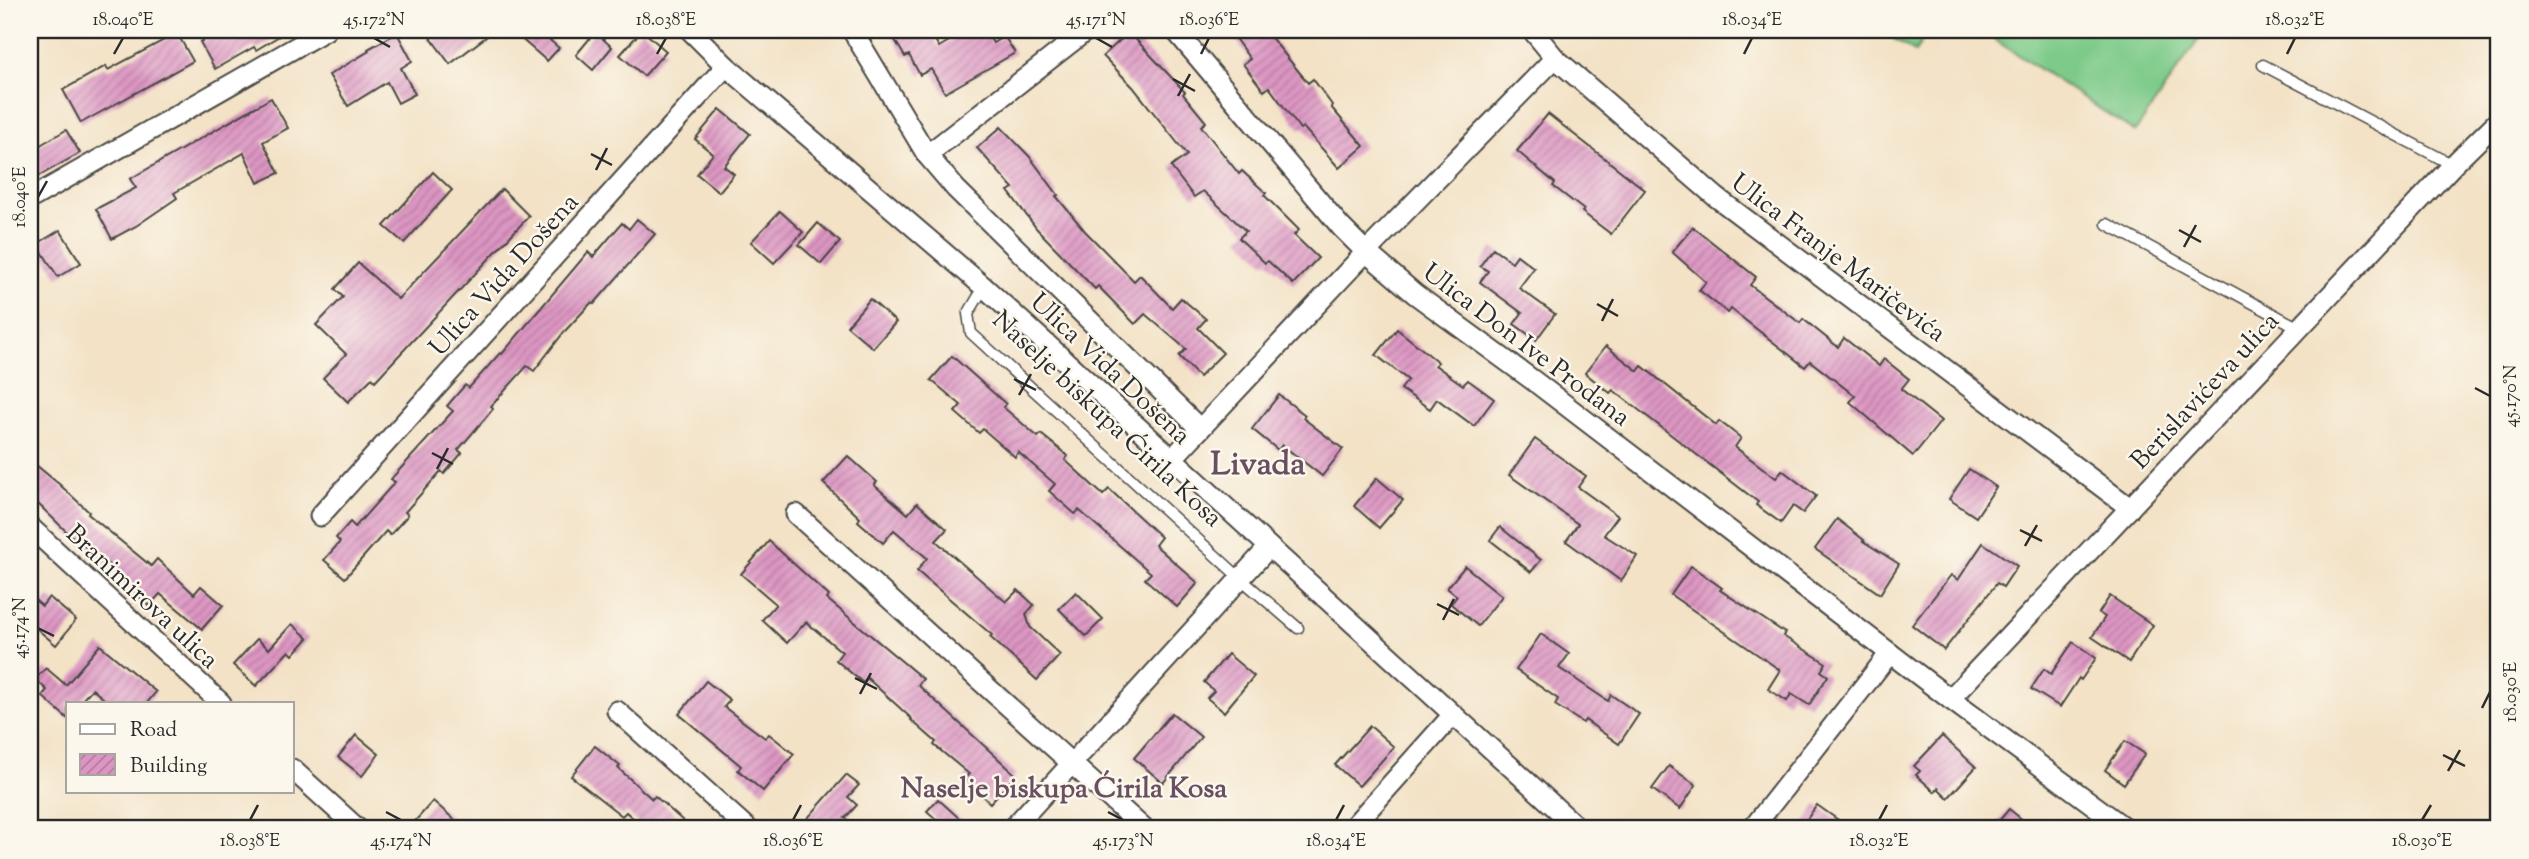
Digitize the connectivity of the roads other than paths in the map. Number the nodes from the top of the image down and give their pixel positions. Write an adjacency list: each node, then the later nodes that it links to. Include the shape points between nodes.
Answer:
1 (326, 30): 13 (street)
2 (690, 30): 9 (street, Ulica Vida Došena)
3 (852, 30): 11 (street, Ulica Vida Došena)
4 (1087, 30): 11 (street)
5 (1175, 30): 15 (street, Ulica Don Ive Prodana)
6 (1532, 30): 7 (street, Ulica Franje Maričevića)
7 (1555, 58): 15 (street); 20 (street, Ulica Franje Maričevića, via 1716,197)
8 (2263, 65): 12 (lane)
9 (726, 66): 16 (street, Ulica Vida Došena); 22 (street, Ulica Vida Došena)
10 (2499, 120): 12 (street, Berislavićeva ulica)
11 (927, 155): 18 (street, Ulica Vida Došena)
12 (2453, 164): 17 (street, Berislavićeva ulica)
13 (30, 200)
14 (2107, 224): 17 (lane)
15 (1366, 252): 18 (street); 27 (street, Ulica Don Ive Prodana, via 1415,294)
16 (984, 287): 19 (street, Ulica Vida Došena); 25 (lane, Naselje biskupa Ćirila Kosa, via 968,314 971,333)
17 (2299, 328): 20 (street, Berislavićeva ulica)
18 (1200, 429): 19 (street)
19 (1171, 460): 24 (street, Ulica Vida Došena)
20 (2130, 508): 28 (street, Berislavićeva ulica)
21 (796, 514): 32 (street)
22 (320, 516)
23 (30, 527): 29 (street, Branimirova ulica)
24 (1269, 547): 25 (street); 31 (street, Ulica Vida Došena)
25 (1240, 578): 26 (lane, Naselje biskupa Ćirila Kosa); 32 (street)
26 (1298, 628)
27 (1890, 653): 28 (street, Ulica Don Ive Prodana); 40 (street)
28 (1950, 699): 41 (street, Ulica Don Ive Prodana)
29 (220, 702)
30 (617, 711): 35 (street)
31 (1452, 716): 38 (street); 39 (street, Ulica Vida Došena)
32 (1072, 763): 36 (street); 37 (street)
33 (294, 771): 34 (street)
34 (358, 829)
35 (748, 829)
36 (1012, 829)
37 (1144, 829)
38 (1351, 829)
39 (1579, 829)
40 (1752, 829)
41 (2126, 829)

